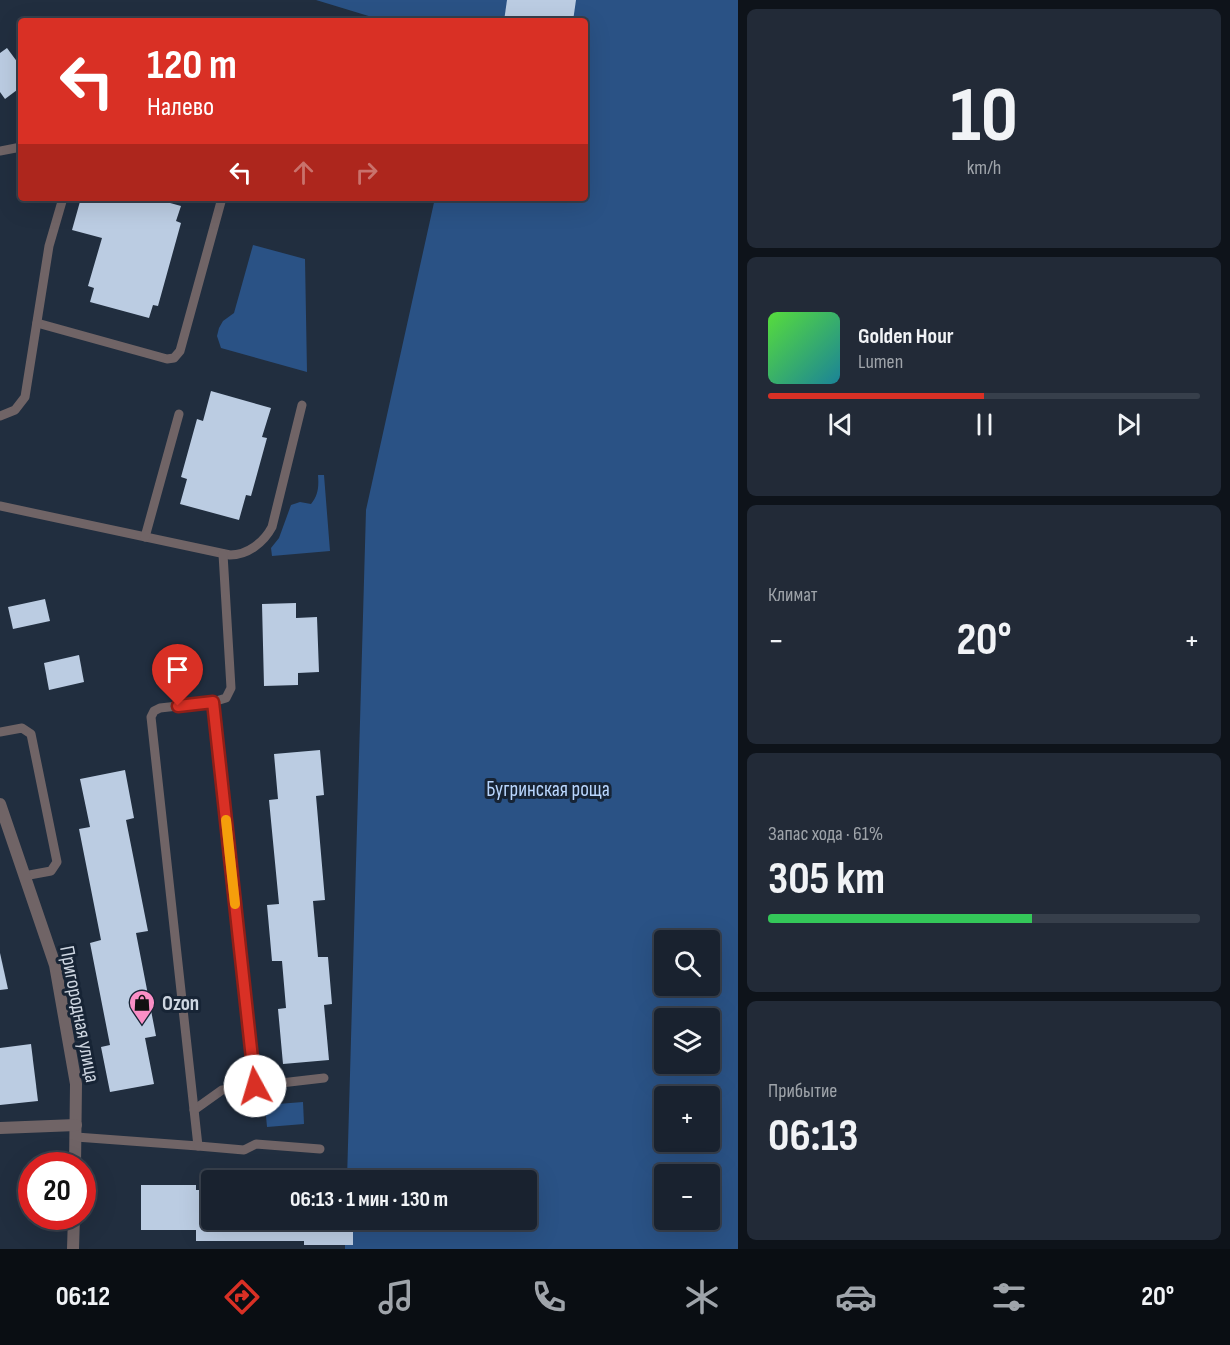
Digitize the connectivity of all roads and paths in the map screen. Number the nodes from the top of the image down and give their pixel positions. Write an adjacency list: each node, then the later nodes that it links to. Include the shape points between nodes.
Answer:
1 (18, 148): 2 (lane)
2 (0, 151)
3 (62, 201): 5 (lane)
4 (221, 201): 5 (lane, via 180,351 174,358)
5 (37, 323): 8 (lane, via 25,397 15,410)
6 (302, 405): 11 (lane, via 269,533 243,553)
7 (179, 414): 10 (lane)
8 (0, 416)
9 (0, 506): 10 (lane)
10 (144, 537): 11 (lane)
11 (223, 554): 12 (lane, via 231,688 226,698)
12 (213, 702): 17 (lane); 18 (lane, via 160,708 151,717)
13 (0, 732): 15 (lane, via 22,728 31,734 57,862 51,871)
14 (0, 804): 15 (street, Пригородная улица)
15 (24, 876): 20 (street, Пригородная улица, via 55,965 75,1084)
16 (324, 1078): 17 (lane)
17 (255, 1086): 18 (lane, via 222,1090)
18 (194, 1110): 21 (lane)
19 (0, 1128): 20 (street)
20 (76, 1131): 21 (lane); 23 (street, Пригородная улица)
21 (198, 1146): 22 (lane, via 244,1150 256,1144)
22 (320, 1149)
23 (75, 1152)
24 (74, 1230): 25 (street)
25 (73, 1249)

